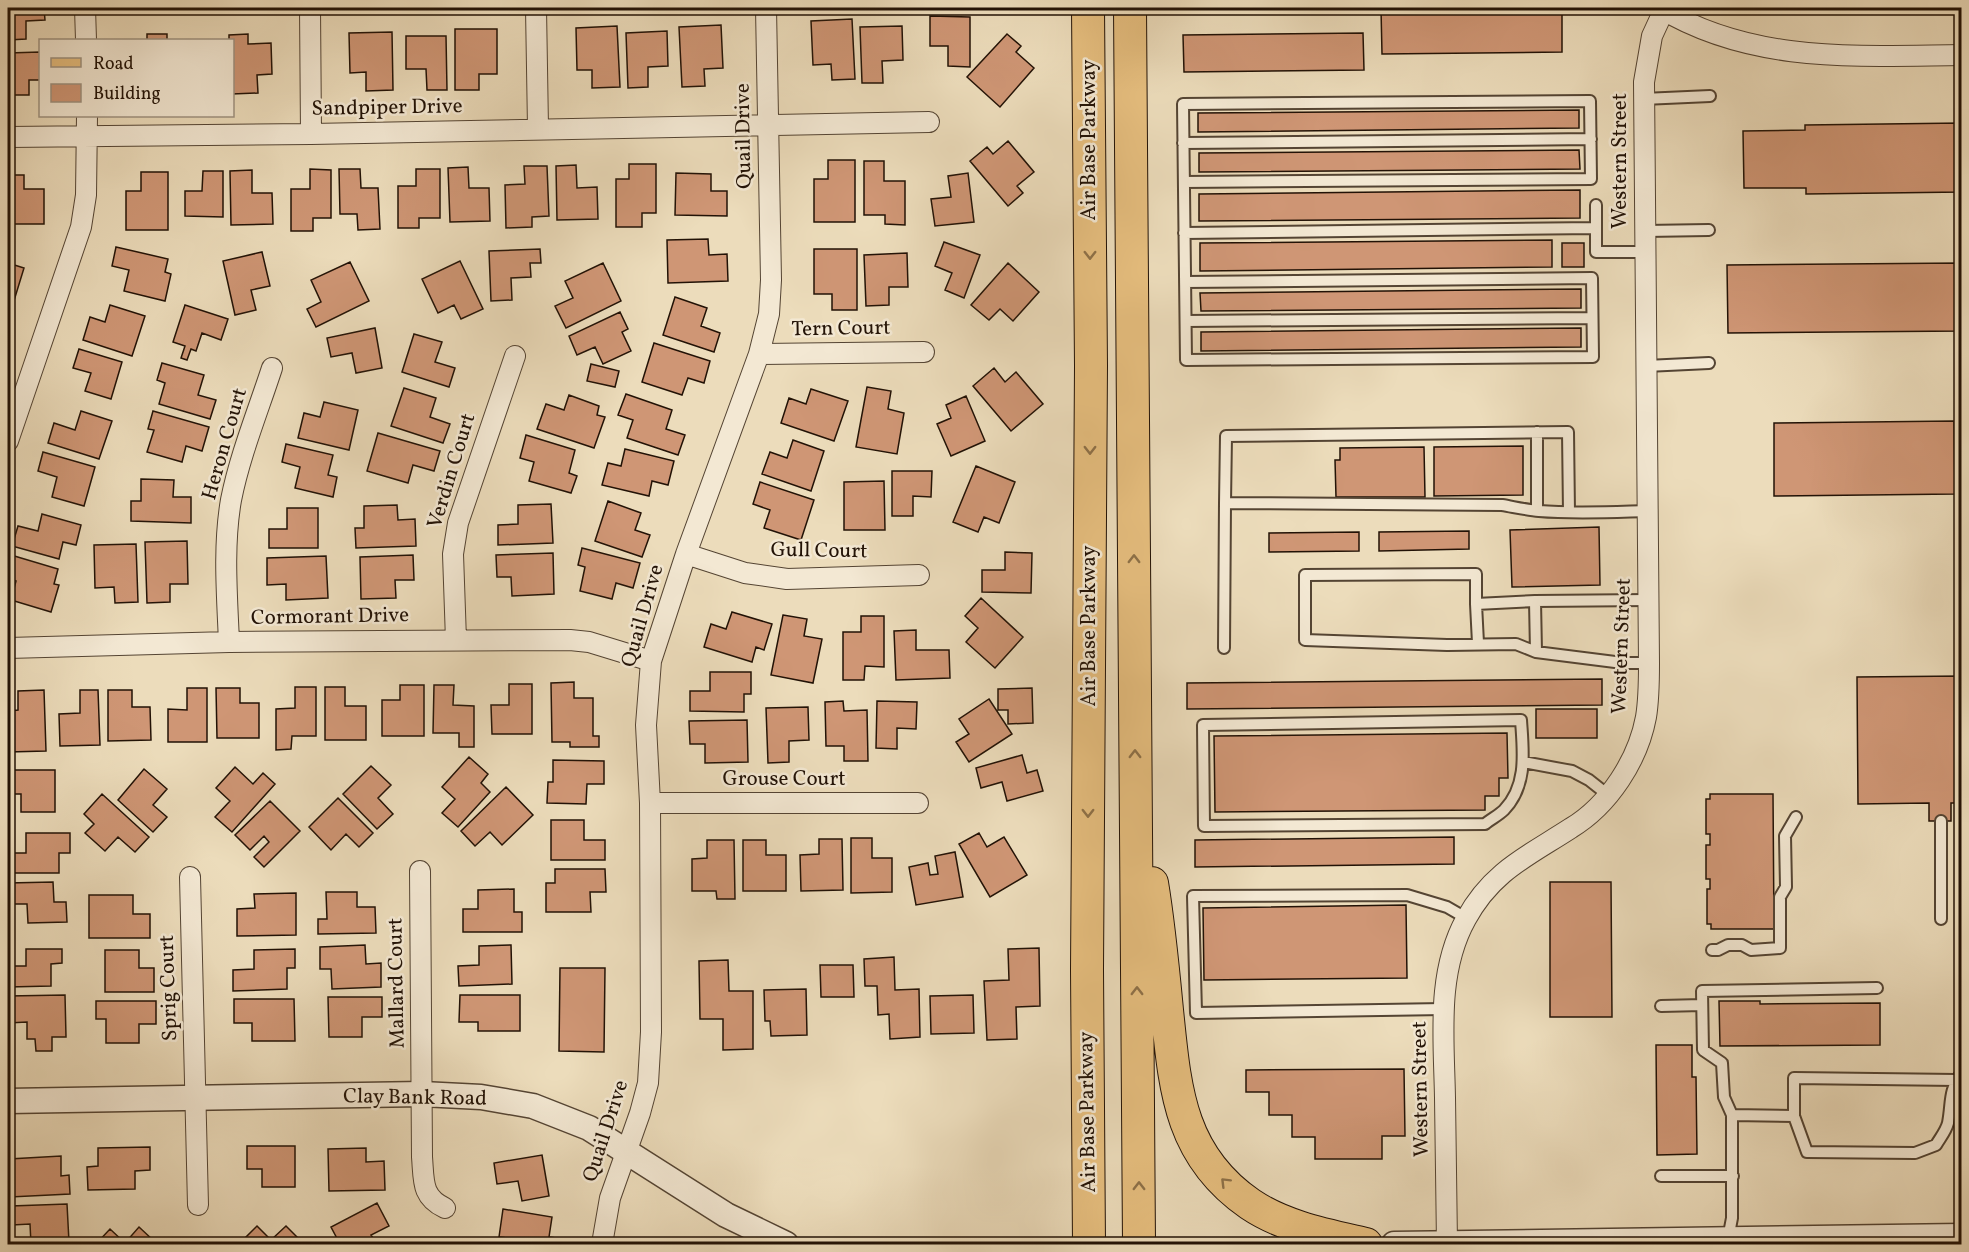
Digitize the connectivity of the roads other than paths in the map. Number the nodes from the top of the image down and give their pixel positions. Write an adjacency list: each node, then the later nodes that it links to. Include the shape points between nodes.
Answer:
1 (86, 8): 8 (street)
2 (310, 8): 16 (street)
3 (536, 8): 15 (street)
4 (766, 8): 14 (street, Quail Drive)
5 (1088, 8): 88 (main road, Air Base Parkway, one-way to 88)
6 (1130, 8): 57 (main road, Air Base Parkway, one-way to 6)
7 (1663, 8): 9 (street, via 1700,27 1785,52 1825,56); 11 (street, Western Street, via 1652,36)
8 (86, 39)
9 (1962, 55)
10 (1710, 96): 11 (lane)
11 (1643, 99): 25 (street, Western Street)
12 (87, 117): 17 (street)
13 (929, 122): 14 (street, Sandpiper Drive)
14 (768, 125): 15 (street, Sandpiper Drive); 32 (street, Quail Drive, via 771,280 769,314)
15 (538, 128): 16 (street, Sandpiper Drive)
16 (311, 134): 17 (street, Sandpiper Drive)
17 (87, 136): 18 (street, Sandpiper Drive); 38 (street, via 81,227)
18 (8, 137)
19 (1591, 139): 20 (lane); 20 (lane, via 1590,101 1183,104); 21 (lane, via 1591,179)
20 (1183, 143): 21 (lane)
21 (1184, 182): 26 (lane)
22 (1596, 205): 23 (lane)
23 (1596, 228): 26 (lane); 27 (lane, via 1596,252)
24 (1709, 230): 25 (lane)
25 (1645, 231): 27 (street, Western Street)
26 (1184, 233): 28 (lane)
27 (1645, 252): 35 (street, Western Street)
28 (1185, 282): 29 (lane, via 1592,278); 30 (lane)
29 (1592, 318): 30 (lane); 30 (lane, via 1593,357 1186,360)
30 (1186, 321)
31 (924, 352): 32 (street, Tern Court)
32 (759, 354): 43 (street, Quail Drive)
33 (514, 356): 48 (street, Verdin Court, via 458,522 453,554)
34 (1709, 363): 35 (lane)
35 (1646, 366): 41 (street, Western Street)
36 (272, 368): 49 (street, Heron Court, via 231,500 226,548)
37 (1537, 432): 39 (lane, via 1226,436); 40 (lane); 42 (lane, via 1568,432)
38 (8, 441)
39 (1225, 503): 40 (lane, via 1502,505); 52 (lane)
40 (1538, 511): 42 (lane)
41 (1648, 511): 42 (lane); 45 (street, Western Street)
42 (1569, 512)
43 (686, 554): 44 (street, Gull Court, via 746,573 787,579); 54 (street, Quail Drive)
44 (919, 575)
45 (1649, 600): 46 (lane); 55 (street, Western Street)
46 (1535, 601): 47 (lane); 53 (lane)
47 (1476, 604): 50 (lane); 50 (lane, via 1476,574 1305,575 1305,640)
48 (456, 640): 49 (street, Cormorant Drive); 54 (street, Cormorant Drive, via 589,642)
49 (229, 642): 51 (street, Cormorant Drive)
50 (1478, 644): 53 (lane, via 1516,644)
51 (8, 648)
52 (1224, 648)
53 (1536, 652): 55 (lane)
54 (651, 661): 60 (street, Quail Drive, via 646,725)
55 (1649, 663): 58 (street, Western Street, via 1645,720 1624,774)
56 (1523, 762): 56 (lane, via 1521,720 1203,724 1204,826 1485,824 1504,810 1519,789); 58 (lane, via 1572,771)
57 (1136, 794): 89 (main road, Air Base Parkway, one-way to 57); 90 (main road, one-way to 57, via 1310,1230 1250,1204 1224,1183 1203,1158 1190,1134 1174,1075 1158,920)
58 (1608, 795): 65 (street, Western Street, via 1574,827 1502,873)
59 (918, 803): 60 (street, Grouse Court)
60 (650, 804): 78 (street, Quail Drive, via 648,1083)
61 (1796, 817): 67 (lane, via 1785,836 1786,887 1780,897 1780,948 1751,950 1728,945)
62 (1941, 821): 66 (lane)
63 (420, 871): 73 (street, Mallard Court)
64 (190, 877): 74 (street, Sprig Court)
65 (1466, 918): 71 (street, Western Street, via 1449,960); 71 (lane, via 1447,907 1407,895 1193,896 1196,1013)
66 (1941, 919)
67 (1712, 950)
68 (1876, 988): 69 (lane, via 1702,991)
69 (1702, 1005): 70 (lane); 76 (lane, via 1703,1050 1722,1063 1724,1097)
70 (1661, 1006)
71 (1444, 1009): 85 (street, Western Street)
72 (1959, 1076): 77 (lane, via 1794,1078); 77 (lane, via 1942,1135 1936,1145 1915,1153 1807,1152)
73 (423, 1094): 74 (street, Clay Bank Road); 78 (street, Clay Bank Road, via 481,1097 533,1106 589,1128); 82 (street, Mallard Court, via 424,1189 434,1203)
74 (196, 1097): 75 (street, Clay Bank Road); 81 (street, Sprig Court)
75 (8, 1101)
76 (1732, 1115): 77 (lane); 80 (lane)
77 (1794, 1116)
78 (627, 1152): 86 (street, Quail Drive, via 610,1198); 87 (street, Clay Bank Road, via 726,1215)
79 (1661, 1176): 80 (lane)
80 (1733, 1176): 84 (lane)
81 (198, 1205)
82 (445, 1208)
83 (1962, 1236): 84 (street)
84 (1727, 1242): 85 (street)
85 (1447, 1244): 91 (street)
86 (602, 1245)
87 (786, 1245)
88 (1089, 1245)
89 (1139, 1245)
90 (1366, 1245)
91 (1394, 1245)

